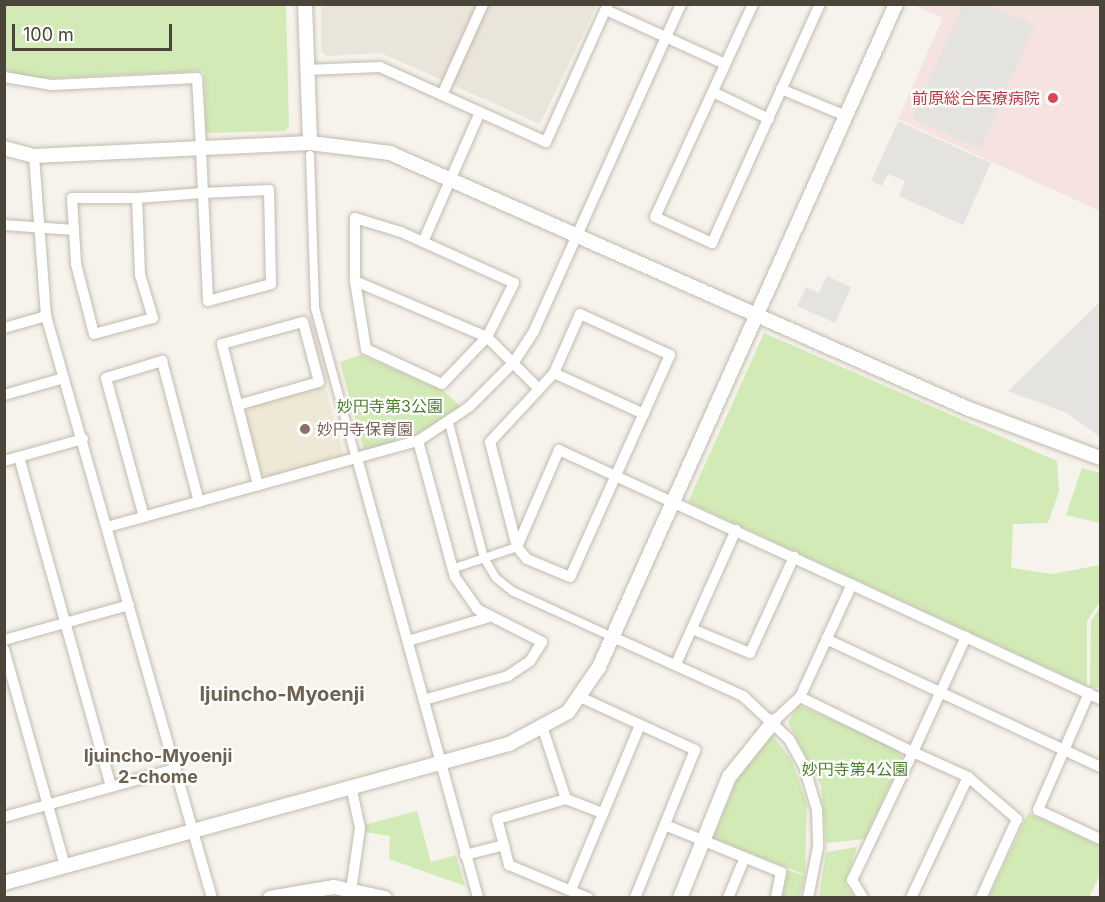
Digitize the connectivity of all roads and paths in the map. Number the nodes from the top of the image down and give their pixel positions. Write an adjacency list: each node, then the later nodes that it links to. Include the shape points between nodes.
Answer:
1 (305, 4): 10 (street)
2 (483, 4): 14 (street)
3 (681, 4): 8 (street)
4 (753, 4): 9 (street)
5 (820, 4): 12 (street)
6 (896, 4): 16 (street)
7 (607, 7): 8 (street); 15 (street, via 546,142)
8 (667, 36): 9 (street); 28 (street)
9 (725, 64): 13 (street)
10 (306, 70): 14 (street, via 380,67); 20 (street)
11 (4, 77): 19 (street, via 52,85 197,78)
12 (781, 89): 16 (street); 17 (street)
13 (715, 93): 17 (street); 17 (street, via 655,217 712,243)
14 (442, 95): 15 (street)
15 (480, 112): 22 (street)
16 (846, 116): 31 (street)
17 (769, 119)
18 (4, 148): 21 (street)
19 (201, 148): 20 (street); 21 (street); 23 (street)
20 (310, 149): 22 (street, via 390,153); 47 (street, via 315,308)
21 (34, 156): 26 (street)
22 (451, 178): 28 (street); 29 (street)
23 (203, 193): 23 (street, via 208,301 271,284 269,190); 24 (street)
24 (137, 198): 27 (street, via 72,198); 27 (street, via 140,275 153,318 94,334 76,264)
25 (4, 225): 26 (street)
26 (36, 229): 27 (street); 32 (street)
27 (74, 230)
28 (578, 234): 31 (street); 35 (street)
29 (423, 242): 30 (street, via 355,218); 34 (street, via 514,284)
30 (355, 281): 34 (street); 34 (street, via 366,350 442,384)
31 (758, 314): 46 (street, via 969,409); 51 (street)
32 (46, 316): 33 (street); 37 (street)
33 (4, 328)
34 (487, 337): 35 (street)
35 (514, 362): 38 (street); 42 (street)
36 (554, 373): 38 (street); 41 (street); 41 (street, via 580,314 670,355)
37 (64, 378): 39 (street); 43 (street)
38 (538, 388): 56 (street, via 490,441)
39 (4, 394)
40 (238, 405): 40 (street, via 222,344 303,322 319,382); 50 (street)
41 (644, 414): 49 (street)
42 (449, 423): 44 (street); 58 (street)
43 (83, 439): 45 (street); 54 (street)
44 (418, 441): 47 (street); 59 (street)
45 (19, 457): 48 (street); 63 (street)
46 (1101, 458)
47 (356, 459): 50 (street); 69 (street)
48 (4, 461)
49 (617, 475): 51 (street); 56 (street, via 560,450); 56 (street, via 570,577 527,559)
50 (258, 485): 52 (street)
51 (674, 501): 55 (street); 65 (street)
52 (200, 502): 53 (street); 53 (street, via 162,361 106,378)
53 (144, 517): 54 (street)
54 (107, 527): 61 (street)
55 (736, 530): 57 (street); 64 (street)
56 (517, 547): 58 (street)
57 (794, 557): 60 (street); 64 (street, via 750,653)
58 (484, 558): 59 (street); 65 (street, via 512,591)
59 (452, 569): 62 (street, via 477,609)
60 (852, 584): 66 (street); 67 (street)
61 (129, 605): 63 (street); 85 (street)
62 (489, 617): 69 (street); 77 (street, via 542,642 530,661 508,676)
63 (65, 623): 68 (street); 87 (street)
64 (692, 629): 71 (street)
65 (610, 635): 71 (street); 74 (street)
66 (966, 637): 72 (street); 73 (street)
67 (826, 639): 72 (street); 75 (street)
68 (4, 640)
69 (408, 641): 77 (street)
70 (4, 649): 90 (street)
71 (676, 664): 78 (street, via 743,696)
72 (940, 692): 81 (street); 82 (street)
73 (1089, 693): 76 (street); 81 (street)
74 (580, 697): 79 (street); 80 (street)
75 (800, 697): 78 (street); 82 (street)
76 (1101, 699)
77 (424, 700): 83 (street)
78 (774, 721): 96 (street, via 736,765); 113 (street, via 797,752 814,795 818,847)
79 (639, 724): 91 (street); 93 (street, via 695,750)
80 (543, 729): 83 (street, via 509,744); 89 (street, via 553,746)
81 (1064, 750): 84 (street); 95 (street, via 1038,810)
82 (912, 752): 86 (street); 114 (street, via 852,880)
83 (440, 761): 88 (street); 98 (street)
84 (1101, 767)
85 (175, 769): 87 (street); 94 (street)
86 (968, 777): 115 (street); 116 (street, via 1017,819)
87 (111, 786): 90 (street)
88 (351, 786): 94 (street); 103 (street, via 360,828)
89 (566, 799): 91 (street); 97 (street, via 497,819)
90 (48, 805): 92 (street); 100 (street)
91 (603, 813): 102 (street)
92 (4, 817)
93 (665, 825): 96 (street); 109 (street)
94 (192, 830): 100 (street); 104 (street)
95 (1101, 840)
96 (704, 841): 99 (street); 110 (street)
97 (504, 845): 98 (street); 102 (street, via 509,865)
98 (465, 855): 107 (street)
99 (745, 857): 111 (street); 112 (street, via 781,872)
100 (64, 866): 101 (street)
101 (4, 883)
102 (571, 890): 108 (street)
103 (351, 892): 105 (street); 106 (street)
104 (212, 897)
105 (270, 897)
106 (385, 897)
107 (478, 897)
108 (588, 897)
109 (635, 897)
110 (680, 897)
111 (728, 897)
112 (776, 897)
113 (808, 897)
114 (863, 897)
115 (911, 897)
116 (981, 897)

